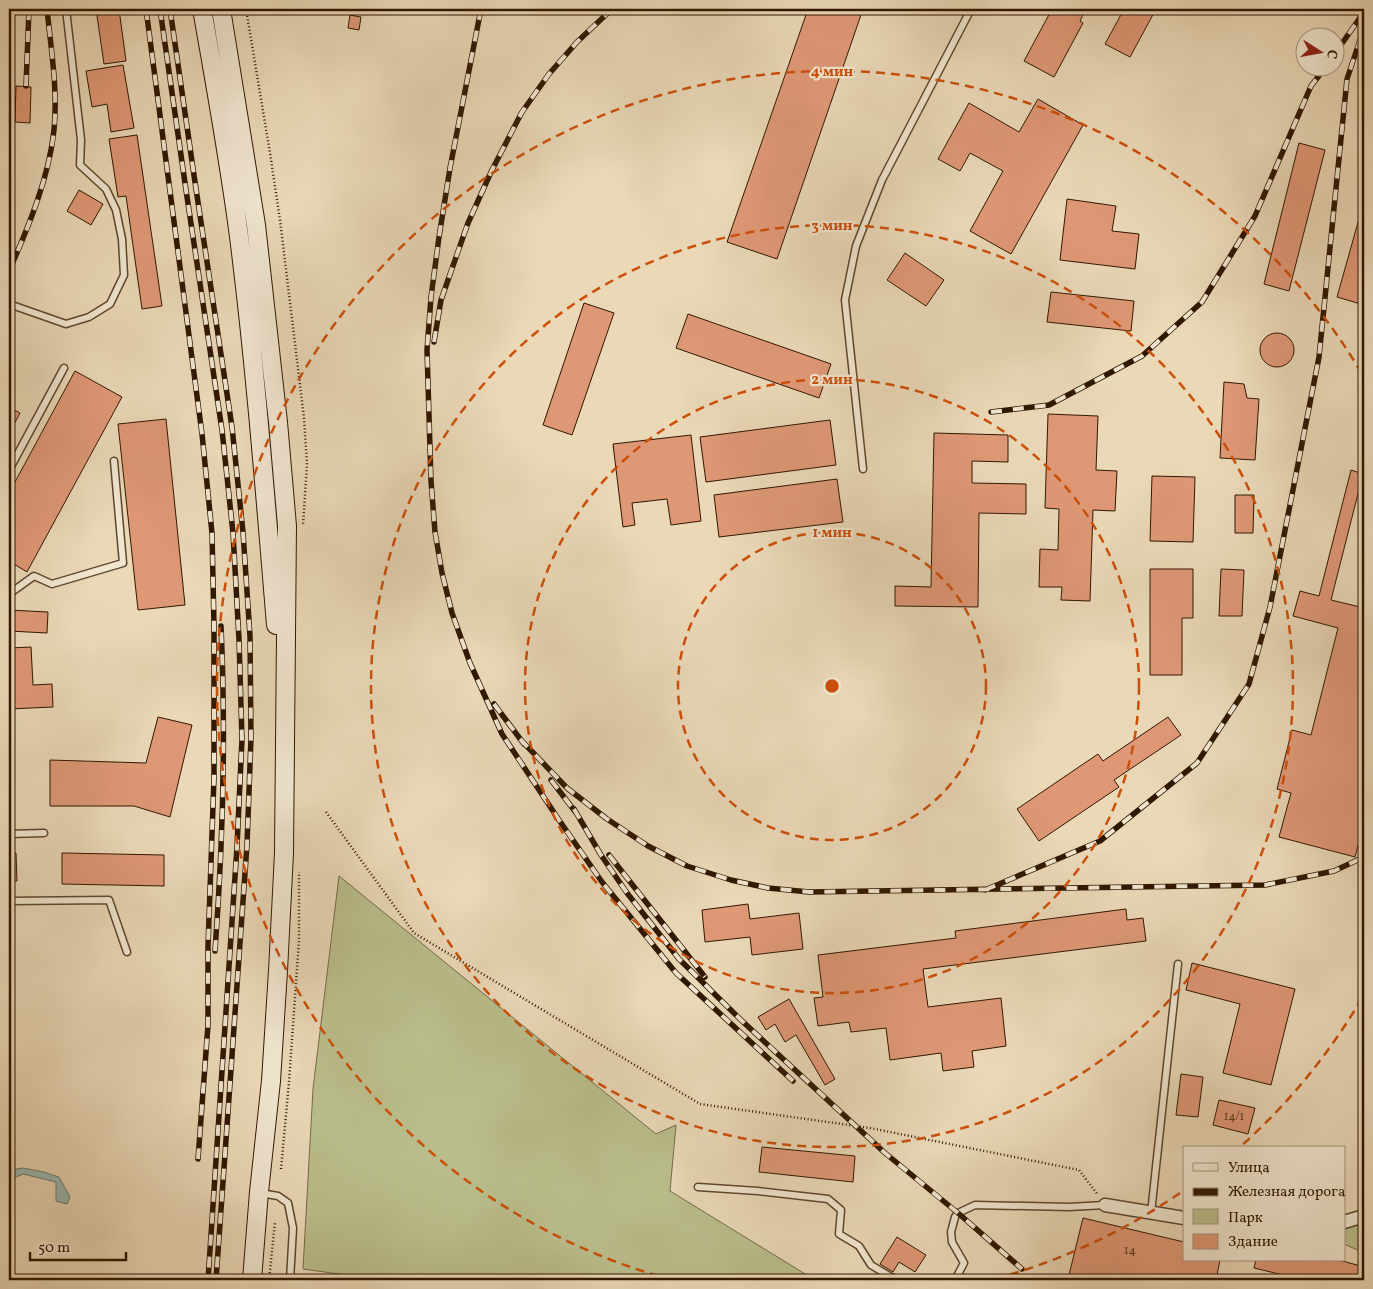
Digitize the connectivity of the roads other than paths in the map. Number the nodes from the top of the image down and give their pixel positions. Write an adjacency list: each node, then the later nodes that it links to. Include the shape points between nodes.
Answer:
1 (66, 9): 5 (lane, via 82,140 80,165 106,189 116,210 124,275 110,304 89,317 66,324)
2 (202, 9): 11 (main road, via 246,296 260,425)
3 (221, 9): 11 (main road, via 256,226 278,422 287,526)
4 (971, 9): 8 (lane, via 882,180 856,246 845,300)
5 (9, 304)
6 (64, 368): 9 (lane)
7 (114, 461): 10 (lane, via 124,563 52,584 34,576)
8 (863, 469)
9 (9, 470)
10 (9, 594)
11 (285, 737): 18 (main road, via 278,972)
12 (44, 833): 13 (lane)
13 (9, 834)
14 (9, 901): 15 (lane, via 109,900)
15 (127, 952)
16 (1178, 964): 20 (lane)
17 (698, 1187): 26 (lane, via 828,1200 841,1210 839,1234 859,1246 871,1265)
18 (259, 1192): 24 (main road); 25 (lane, via 288,1202 294,1228)
19 (1105, 1205): 20 (street); 27 (lane, via 975,1205 958,1213 951,1232 952,1242 964,1263)
20 (1151, 1213): 22 (street)
21 (1364, 1216): 23 (street)
22 (1183, 1218)
23 (1346, 1221)
24 (252, 1280)
25 (290, 1280)
26 (898, 1280)
27 (955, 1280)

